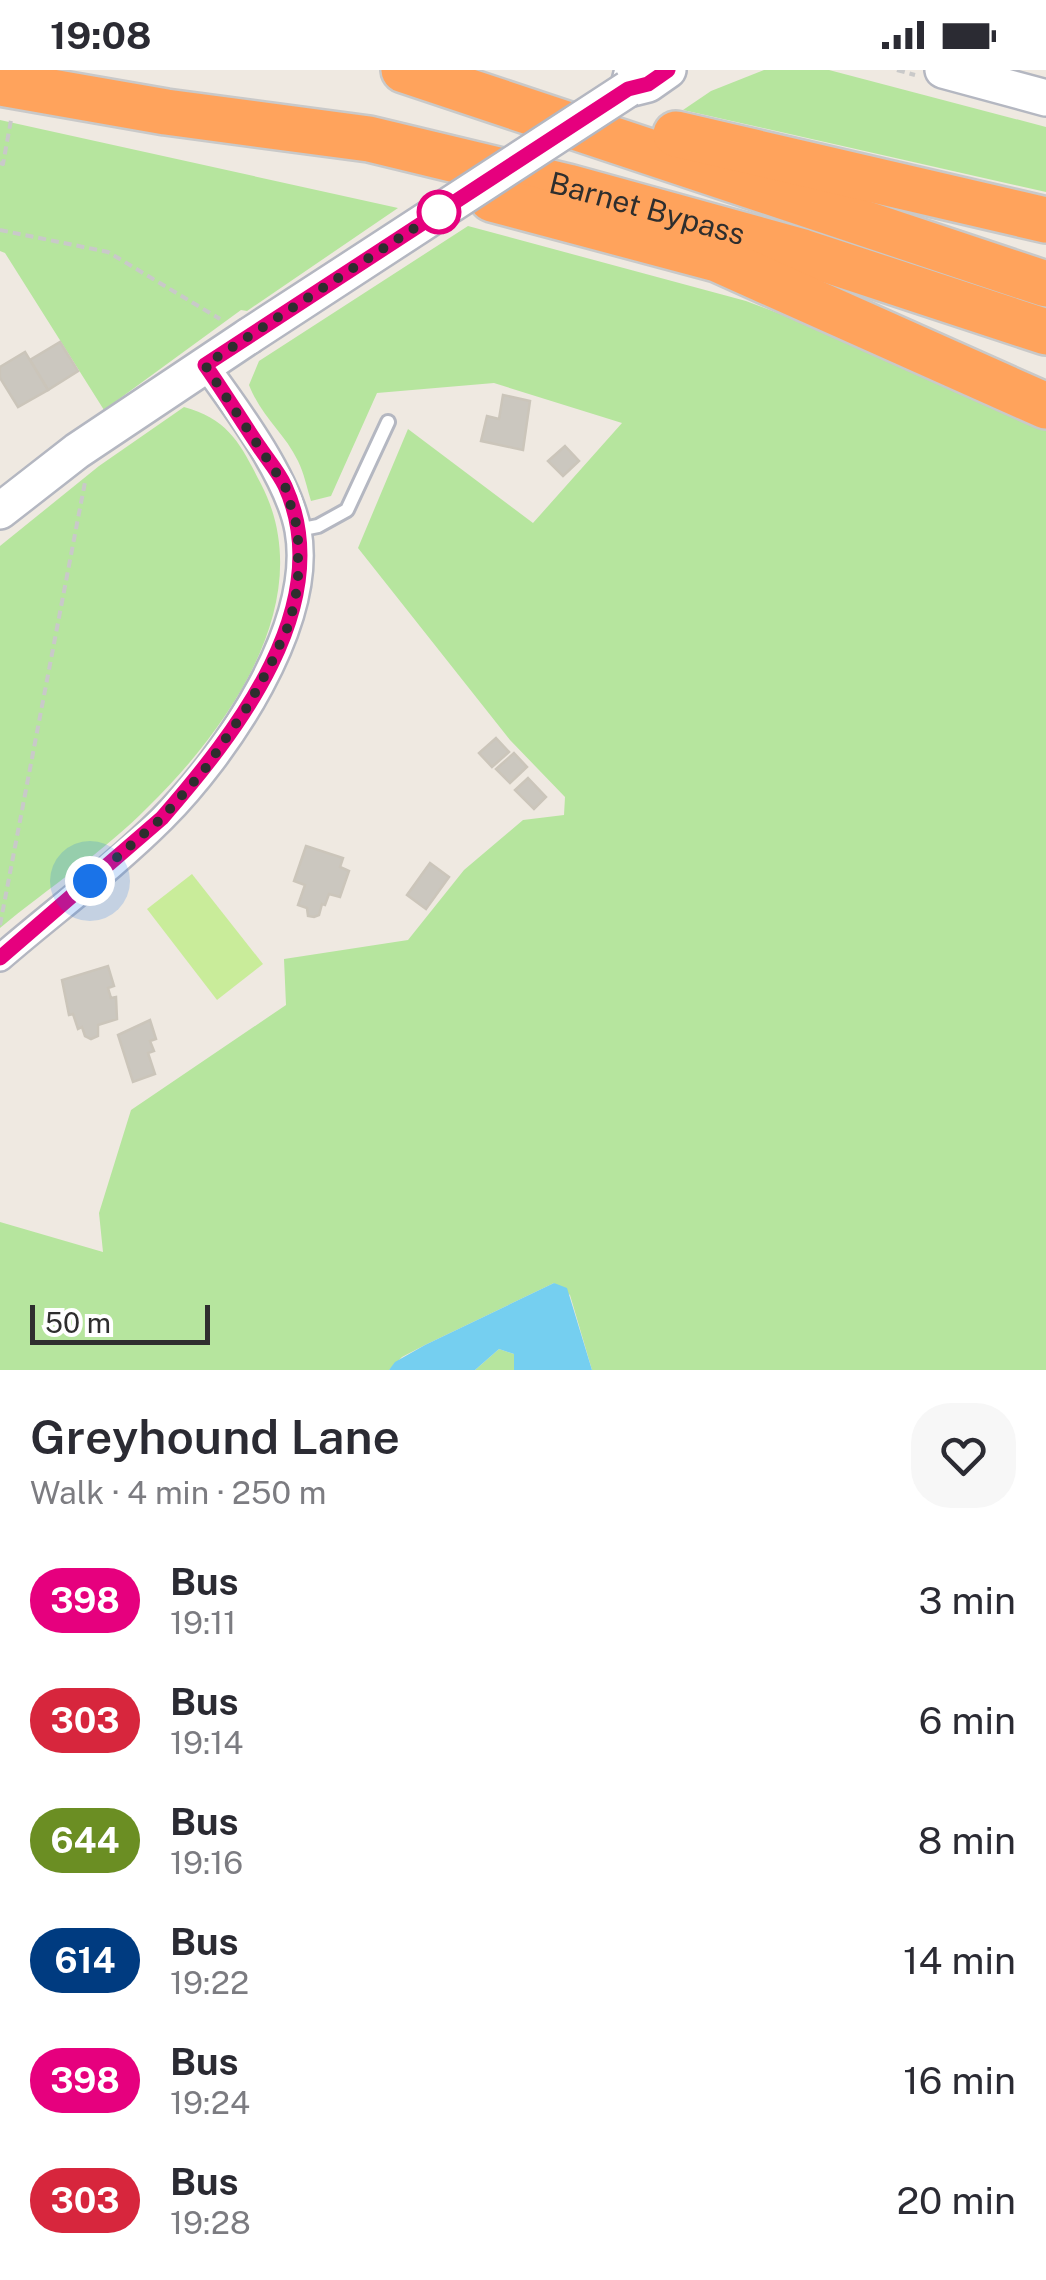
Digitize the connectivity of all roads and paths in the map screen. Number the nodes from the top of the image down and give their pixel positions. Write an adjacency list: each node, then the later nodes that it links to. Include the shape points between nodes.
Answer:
1 (405, 70): 9 (highway); 11 (highway, Barnet Bypass)
2 (668, 70): 4 (street, via 648,84)
3 (961, 73): 5 (street)
4 (630, 80): 13 (street, bridge)
5 (1039, 90)
6 (5, 103): 7 (highway, Barnet Bypass); 8 (path)
7 (166, 112): 12 (highway, Barnet Bypass, via 369,139 568,186 803,252); 15 (highway, via 717,260)
8 (0, 163)
9 (1046, 220)
10 (0, 230): 13 (path, via 108,252)
11 (1046, 284)
12 (1046, 332)
13 (249, 336): 14 (street)
14 (205, 365): 17 (street); 19 (street, via 285,486)
15 (1046, 406)
16 (388, 422): 19 (lane, via 347,510)
17 (77, 451): 18 (street); 20 (path, via 88,467)
18 (3, 502)
19 (298, 530): 21 (street, via 290,622 246,709 205,769 162,818)
20 (0, 926)
21 (0, 958)

